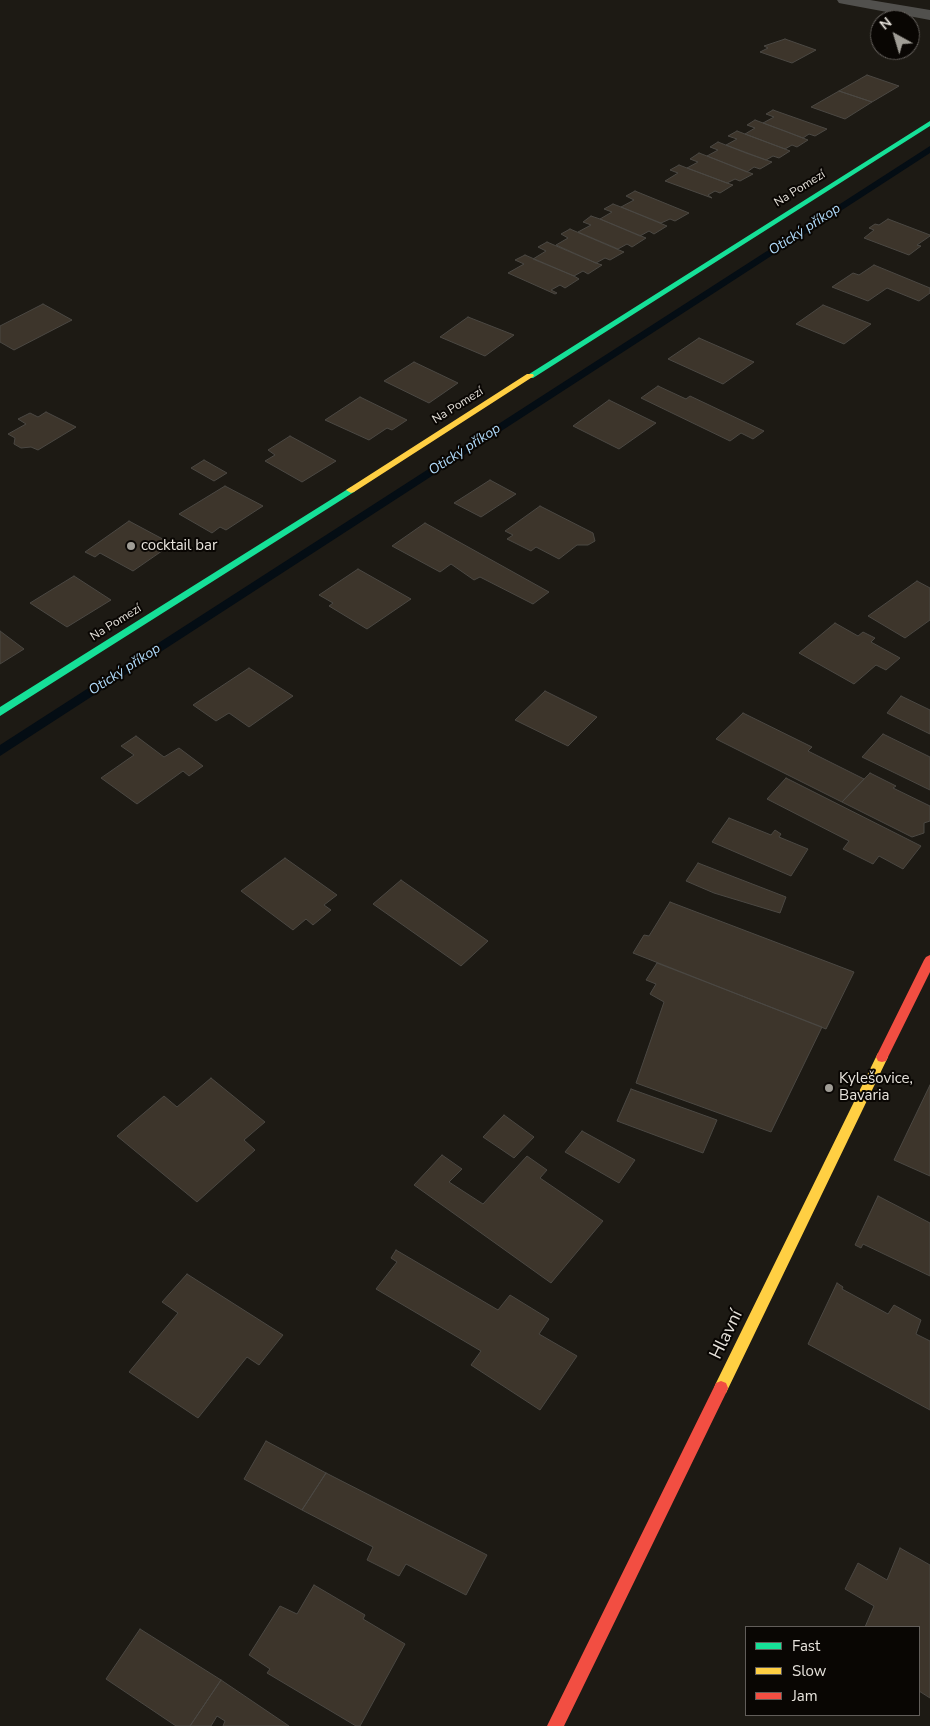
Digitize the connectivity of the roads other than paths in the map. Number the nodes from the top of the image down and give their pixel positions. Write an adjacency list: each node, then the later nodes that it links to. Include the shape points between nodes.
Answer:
1 (844, 0): 2 (street)
2 (930, 15)
3 (930, 123): 4 (street, Na Pomezí)
4 (0, 712)
5 (930, 960): 6 (street, Hlavní)
6 (555, 1726)

